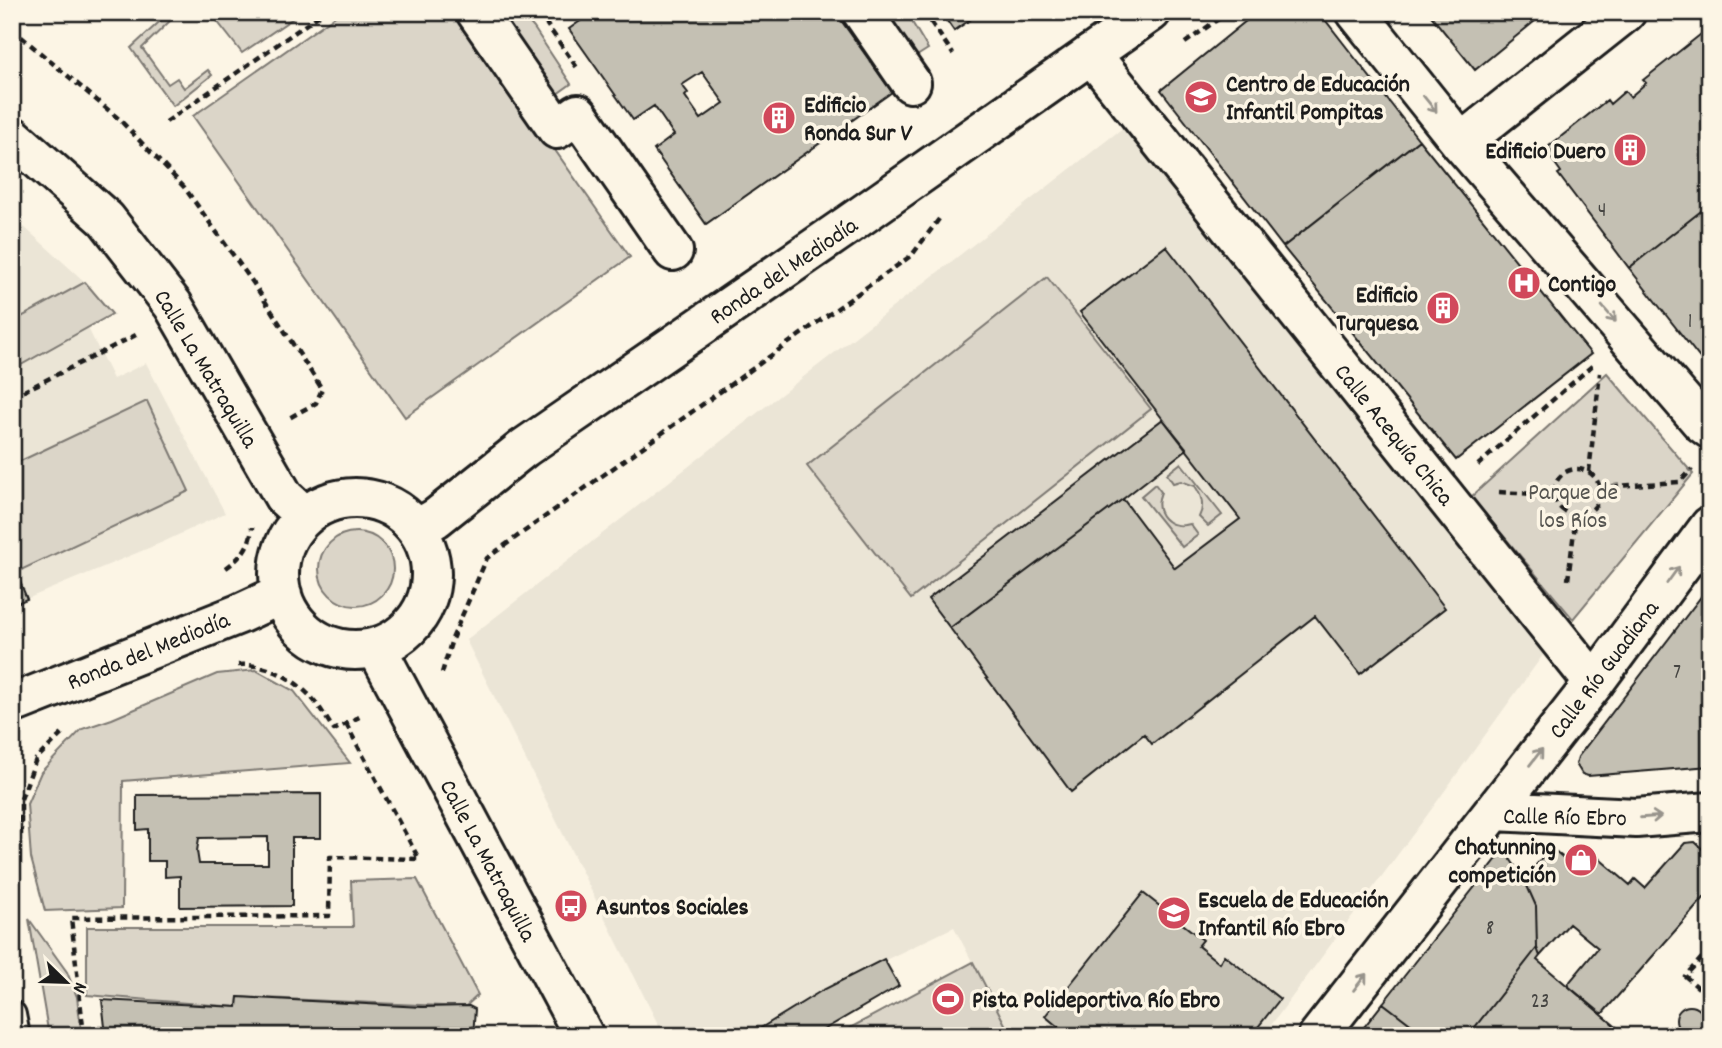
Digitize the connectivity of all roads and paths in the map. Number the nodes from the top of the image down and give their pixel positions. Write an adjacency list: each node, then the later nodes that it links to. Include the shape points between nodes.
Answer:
1 (324, 12): 16 (path)
2 (476, 12): 15 (street, via 557,129)
3 (538, 12): 15 (path, via 599,100)
4 (862, 12): 14 (street)
5 (924, 12): 12 (path)
6 (1152, 12): 13 (street, Ronda del Mediodía)
7 (1228, 12): 11 (path)
8 (1356, 12): 18 (street, one-way to 18)
9 (1626, 12): 18 (street)
10 (12, 29): 25 (path, via 119,119 184,187 254,284 322,389 316,403)
11 (1181, 46)
12 (953, 54)
13 (1091, 54): 30 (street, Calle Acequía Chica); 34 (street, Ronda del Mediodía, via 524,447)
14 (912, 83)
15 (579, 114): 20 (street)
16 (166, 122)
17 (12, 136): 31 (street, Calle La Matraquilla, via 106,219 173,305 284,497)
18 (1461, 143): 26 (street, one-way to 26)
19 (942, 215): 39 (path, via 912,254 487,558 452,639)
20 (673, 251)
21 (141, 332): 24 (path)
22 (1602, 358): 30 (path)
23 (1600, 371): 28 (path)
24 (12, 397)
25 (284, 422)
26 (1710, 429)
27 (1694, 466): 29 (path, via 1680,482)
28 (1589, 472): 29 (path); 29 (path, via 1570,469 1560,477 1554,495 1559,507 1576,515 1590,511 1598,501)
29 (1600, 487)
30 (1444, 494): 40 (street, Calle Acequía Chica)
31 (305, 516): 34 (street, via 326,503 351,497 376,500 399,511); 36 (street, via 282,552)
32 (251, 519): 35 (path, via 252,533 242,556)
33 (1710, 526): 40 (street, Calle Río Guadiana, one-way to 33)
34 (416, 529): 37 (street, via 427,551 431,575 427,598 415,620)
35 (225, 569)
36 (282, 594): 37 (street, via 292,616 328,645 352,650); 41 (street, Ronda del Mediodía)
37 (376, 647): 53 (street, Calle La Matraquilla)
38 (233, 665): 44 (path, via 280,673 309,694)
39 (443, 673)
40 (1594, 683): 45 (street, Calle Río Guadiana, one-way to 40)
41 (12, 704)
42 (346, 724): 52 (path, via 419,859 330,858 329,916 71,918)
43 (65, 730): 47 (path, via 36,759 21,799)
44 (334, 730)
45 (1494, 811): 46 (street, Calle Río Ebro, one-way to 46, via 1636,818); 54 (street, Calle Río Ebro, one-way to 45)
46 (1710, 812)
47 (21, 835)
48 (1710, 949): 49 (path, via 1685,976)
49 (1710, 998)
50 (12, 1015): 51 (lane)
51 (16, 1036)
52 (84, 1036)
53 (583, 1036)
54 (1318, 1036)

